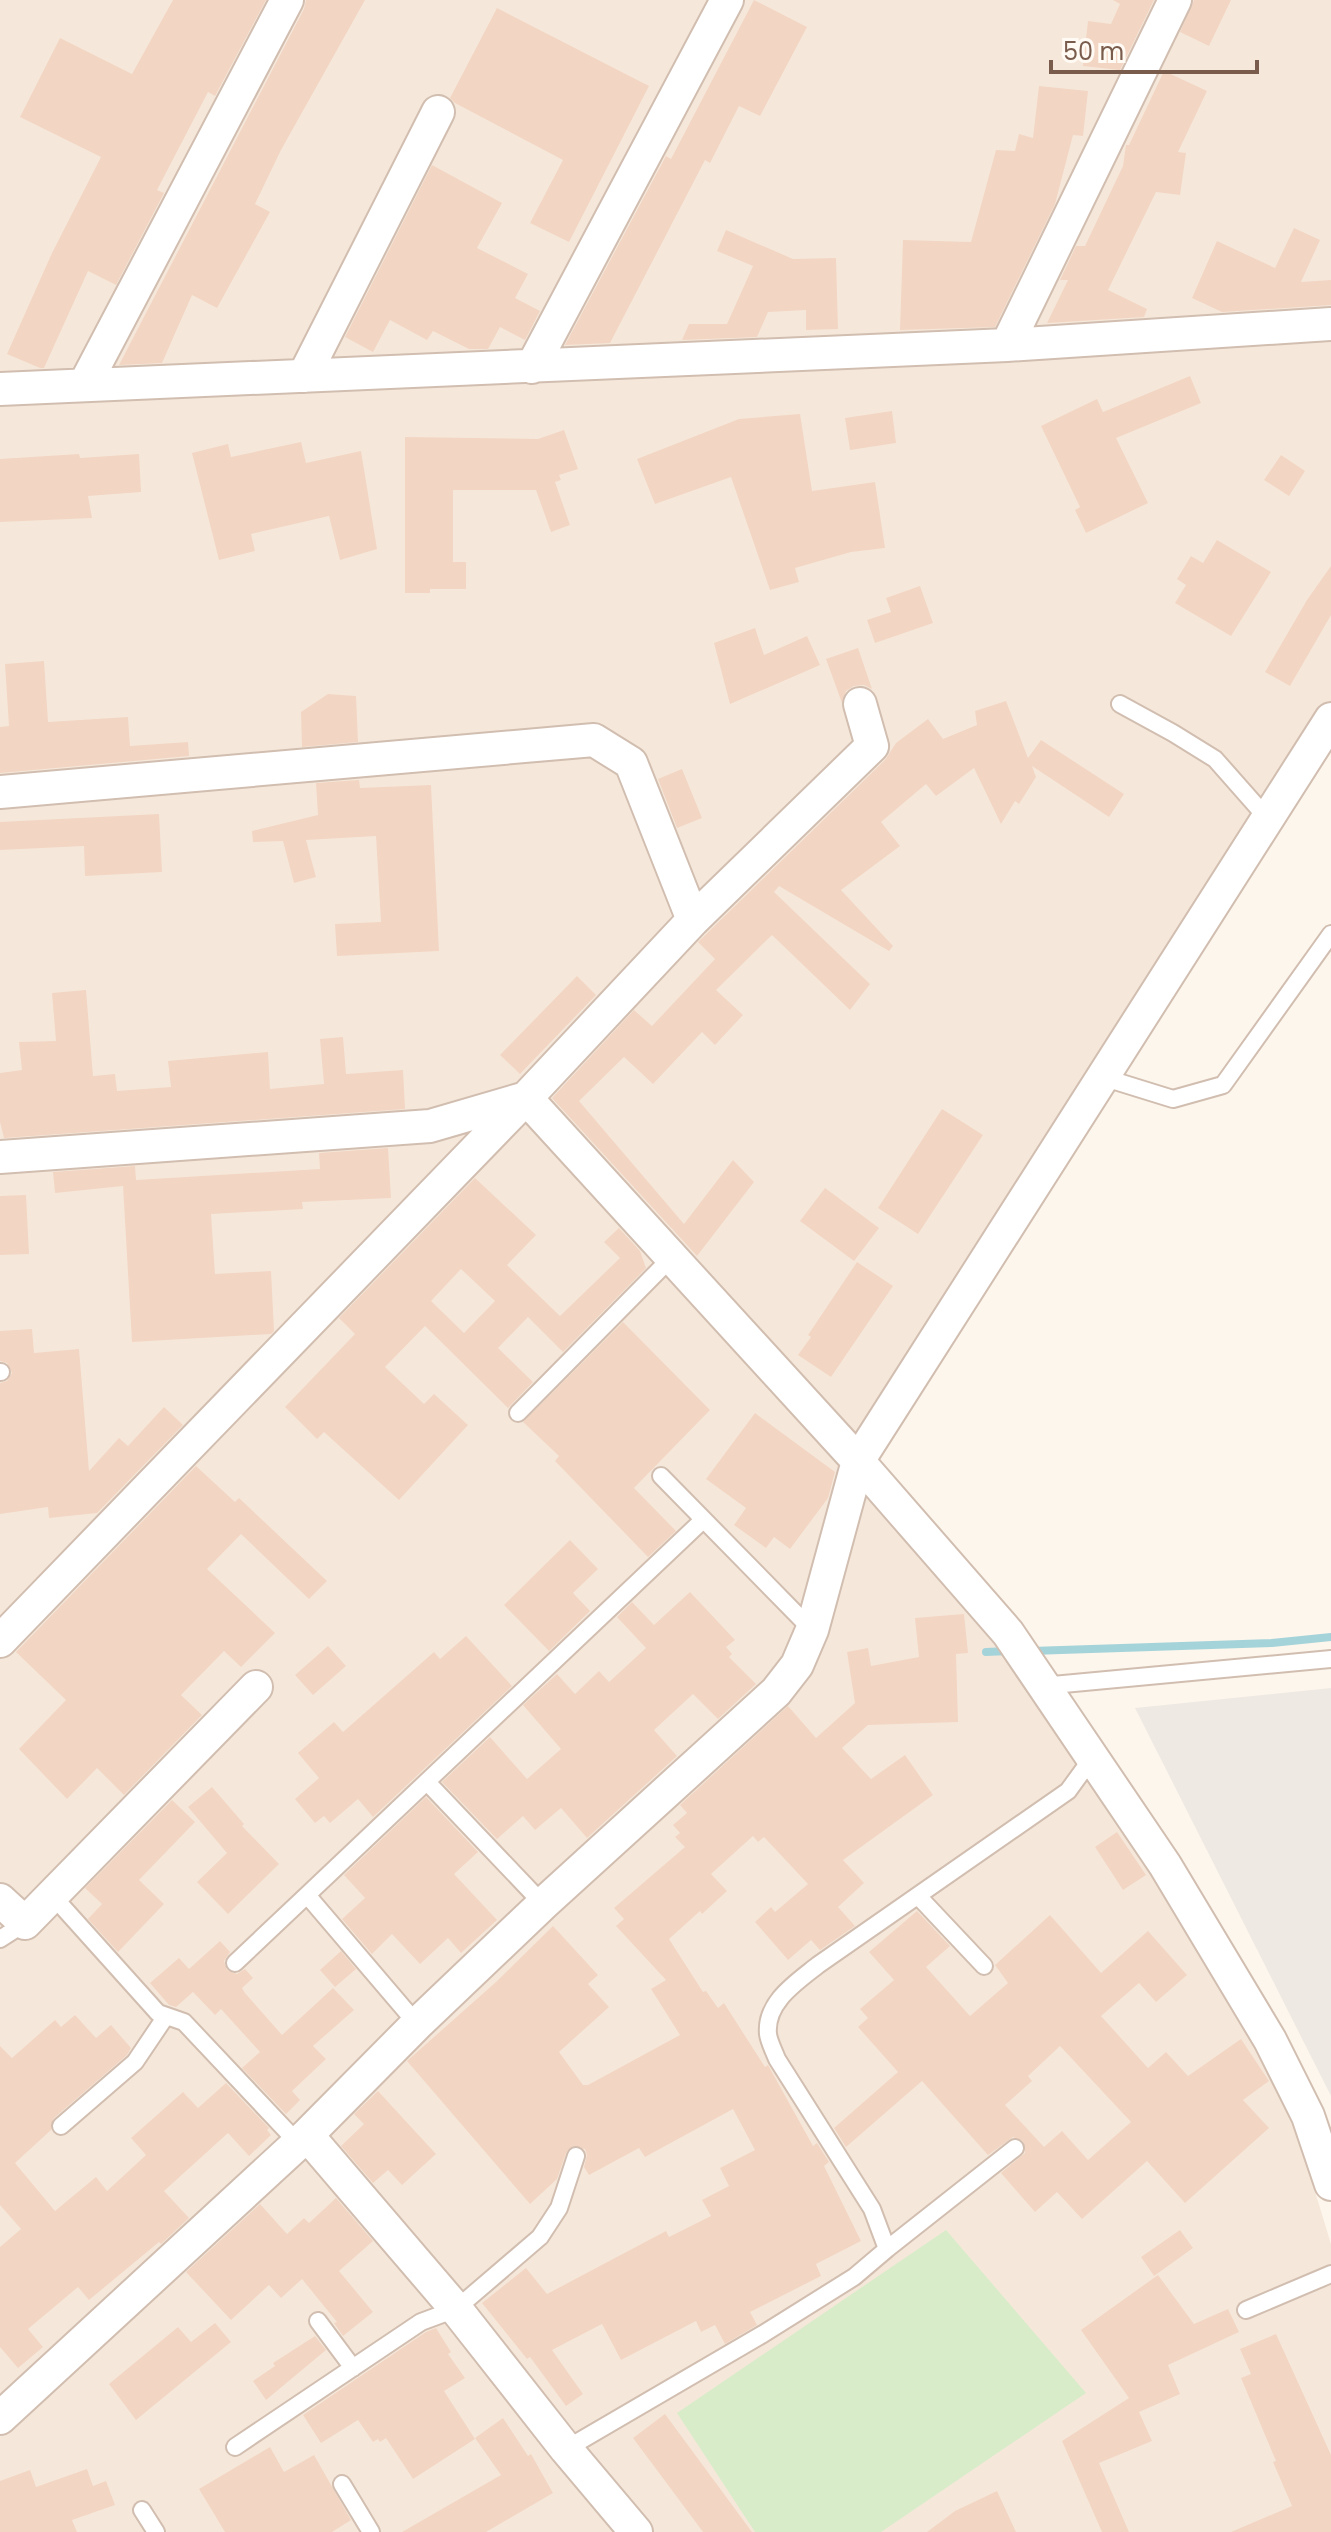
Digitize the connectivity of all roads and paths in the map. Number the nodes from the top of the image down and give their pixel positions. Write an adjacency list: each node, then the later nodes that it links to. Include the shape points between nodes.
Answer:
1 (287, 0): 9 (street)
2 (727, 0): 7 (street)
3 (1175, 0): 6 (street)
4 (438, 112): 8 (street)
5 (1331, 324): 6 (street)
6 (1007, 345): 7 (street)
7 (532, 367): 8 (street)
8 (304, 376): 9 (street)
9 (85, 384): 10 (street)
10 (0, 389)
11 (860, 704): 16 (street, via 872,746)
12 (1120, 704): 15 (lane, via 1215,759)
13 (1331, 719): 15 (street)
14 (0, 792): 16 (street, via 594,740 631,763)
15 (1267, 818): 18 (street)
16 (693, 920): 19 (street)
17 (1331, 934): 18 (lane, via 1223,1085 1173,1099)
18 (1102, 1077): 23 (street)
19 (526, 1098): 20 (street, via 430,1126); 21 (street); 27 (street)
20 (0, 1157)
21 (672, 1257): 22 (lane); 23 (street)
22 (518, 1413)
23 (858, 1461): 26 (street); 29 (street, via 1008,1633)
24 (661, 1476): 25 (lane)
25 (703, 1520): 26 (lane); 32 (lane)
26 (812, 1630): 37 (street, via 797,1665 776,1692)
27 (0, 1641)
28 (1331, 1659): 29 (lane)
29 (1034, 1674): 31 (street)
30 (256, 1687): 33 (street)
31 (1092, 1758): 35 (lane, via 1068,1791); 47 (street, via 1165,1865 1270,2040 1308,2116)
32 (427, 1782): 34 (lane); 37 (lane)
33 (52, 1895): 38 (street); 41 (lane)
34 (307, 1895): 39 (lane); 42 (lane)
35 (918, 1896): 40 (lane); 48 (lane, via 785,1991 773,2009 768,2033 777,2059 872,2209)
36 (0, 1900): 38 (street)
37 (543, 1904): 42 (street)
38 (12, 1931)
39 (235, 1963)
40 (984, 1966)
41 (166, 2016): 43 (lane, via 135,2062); 44 (lane, via 184,2022)
42 (417, 2024): 44 (street)
43 (61, 2126)
44 (302, 2139): 50 (street); 54 (street)
45 (1015, 2148): 48 (lane)
46 (576, 2156): 50 (lane, via 559,2208 540,2237)
47 (1331, 2184)
48 (887, 2249): 56 (lane, via 854,2277 763,2334)
49 (1331, 2274): 51 (lane)
50 (456, 2309): 53 (lane, via 421,2322); 56 (street)
51 (1246, 2310)
52 (318, 2321): 53 (lane)
53 (353, 2368): 55 (lane)
54 (2, 2412)
55 (235, 2447)
56 (566, 2449): 59 (street)
57 (342, 2484): 61 (lane)
58 (142, 2510): 60 (lane)
59 (630, 2530)
60 (156, 2532)
61 (371, 2532)

